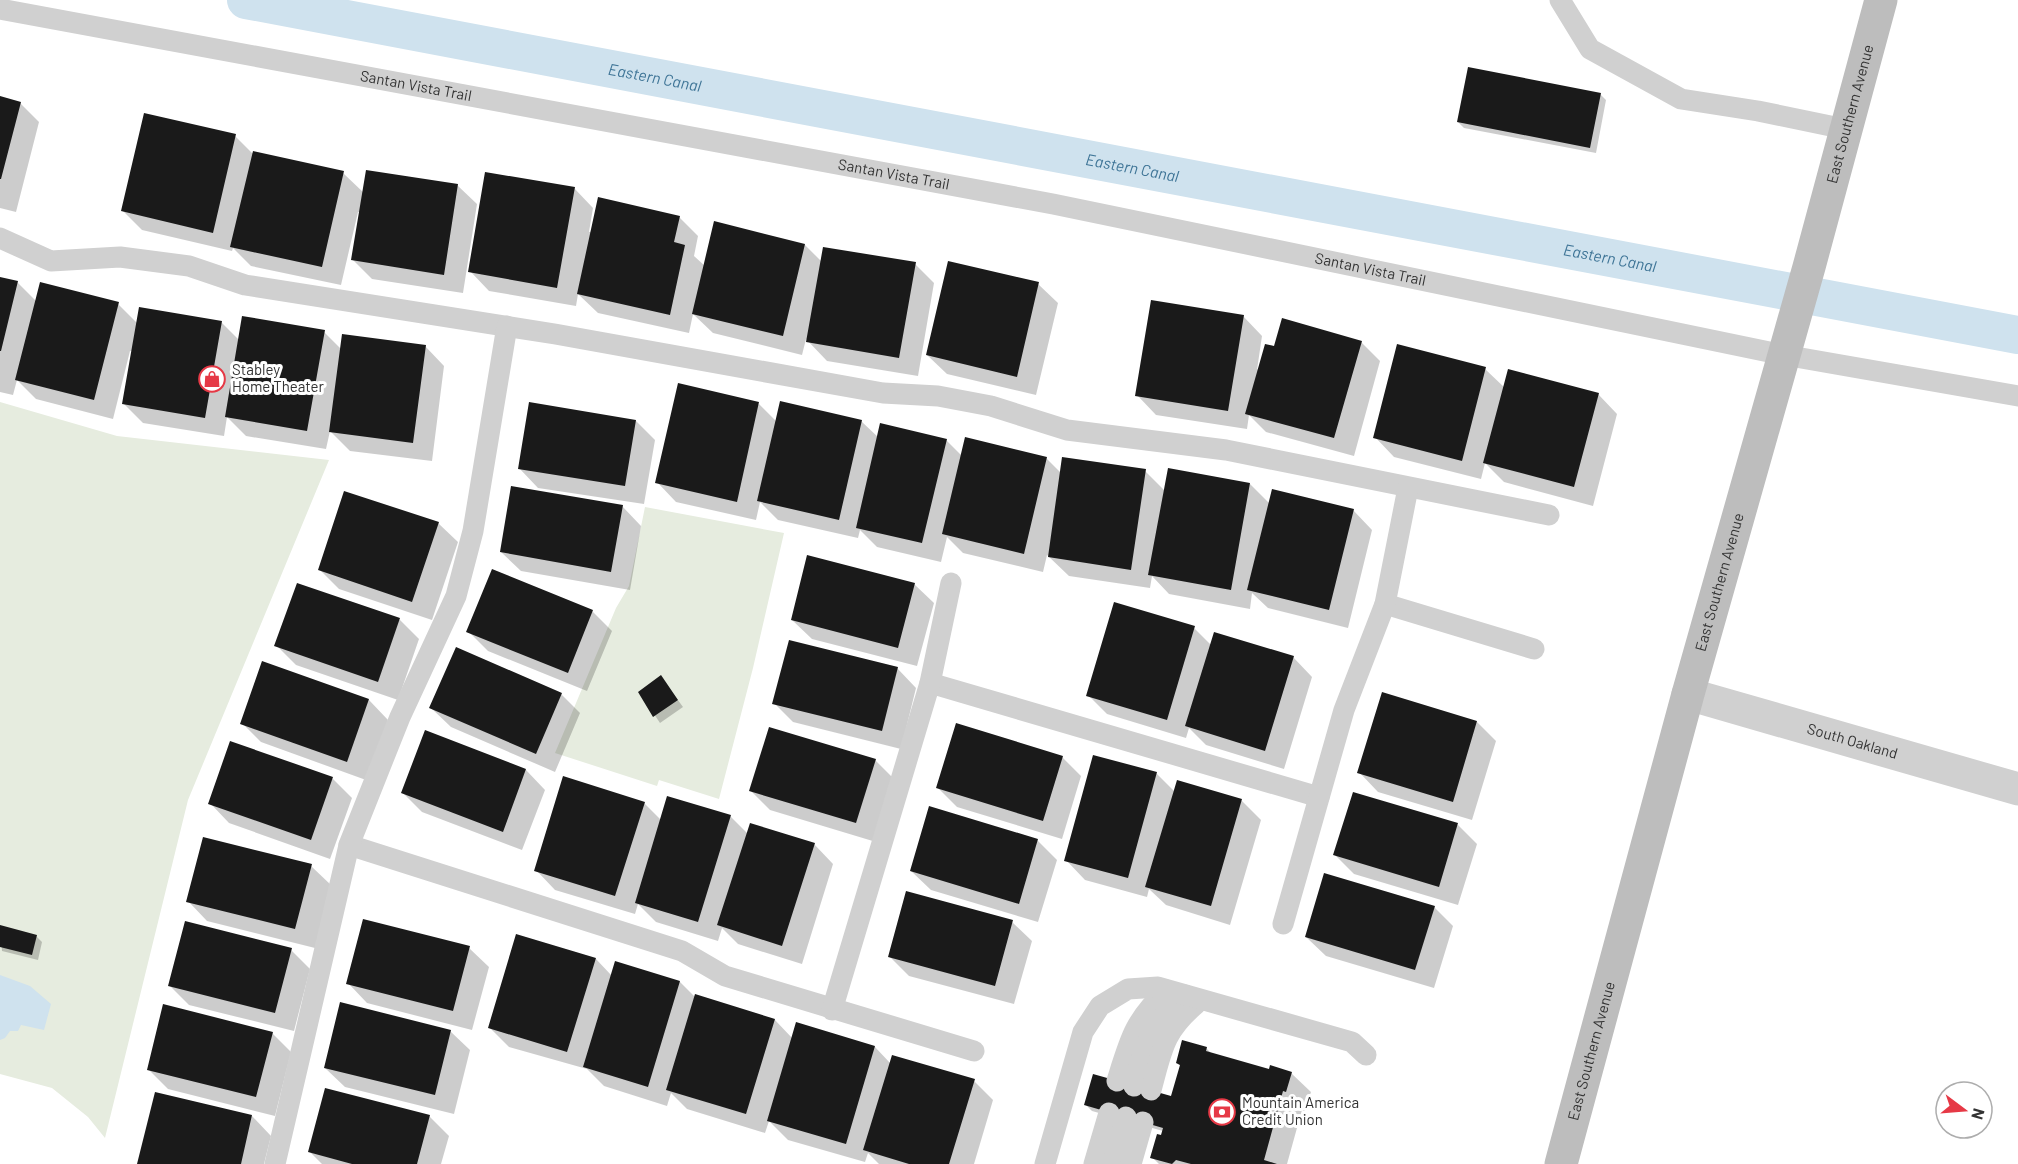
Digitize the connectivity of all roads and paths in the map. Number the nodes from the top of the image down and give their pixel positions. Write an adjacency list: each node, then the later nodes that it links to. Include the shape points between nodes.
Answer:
1 (1560, 0): 4 (lane, via 1590,49 1681,99)
2 (1881, 0): 4 (main road, East Southern Avenue)
3 (0, 9): 7 (lane, Santan Vista Trail)
4 (1845, 129): 7 (main road, East Southern Avenue)
5 (0, 238): 6 (lane, via 51,261 120,257 189,266 245,285)
6 (507, 326): 9 (lane, via 883,393 949,398 991,406 1067,430 1226,450); 18 (lane, via 473,531 456,596 400,717)
7 (1787, 344): 8 (lane, Santan Vista Trail); 15 (main road, East Southern Avenue)
8 (2018, 396)
9 (1408, 488): 10 (lane); 12 (lane)
10 (1549, 515)
11 (951, 583): 14 (lane)
12 (1385, 604): 13 (lane); 17 (lane, via 1344,710)
13 (1534, 649)
14 (930, 683): 17 (lane); 21 (lane)
15 (1688, 694): 16 (street, South Oakland); 30 (main road, East Southern Avenue)
16 (2018, 789)
17 (1319, 797): 19 (lane)
18 (349, 845): 21 (lane, via 682,951 725,976); 25 (lane)
19 (1283, 924)
20 (1184, 995): 20 (lane, via 1176,1022 1134,1085 1133,1029 1146,1010); 23 (lane, via 1352,1042); 26 (lane, via 1158,987 1128,989 1100,1006 1083,1032)
21 (832, 1010): 22 (lane)
22 (974, 1051)
23 (1366, 1054)
24 (1126, 1117): 27 (lane); 28 (lane); 29 (lane)
25 (275, 1164)
26 (1045, 1164)
27 (1094, 1164)
28 (1112, 1164)
29 (1131, 1164)
30 (1561, 1164)

